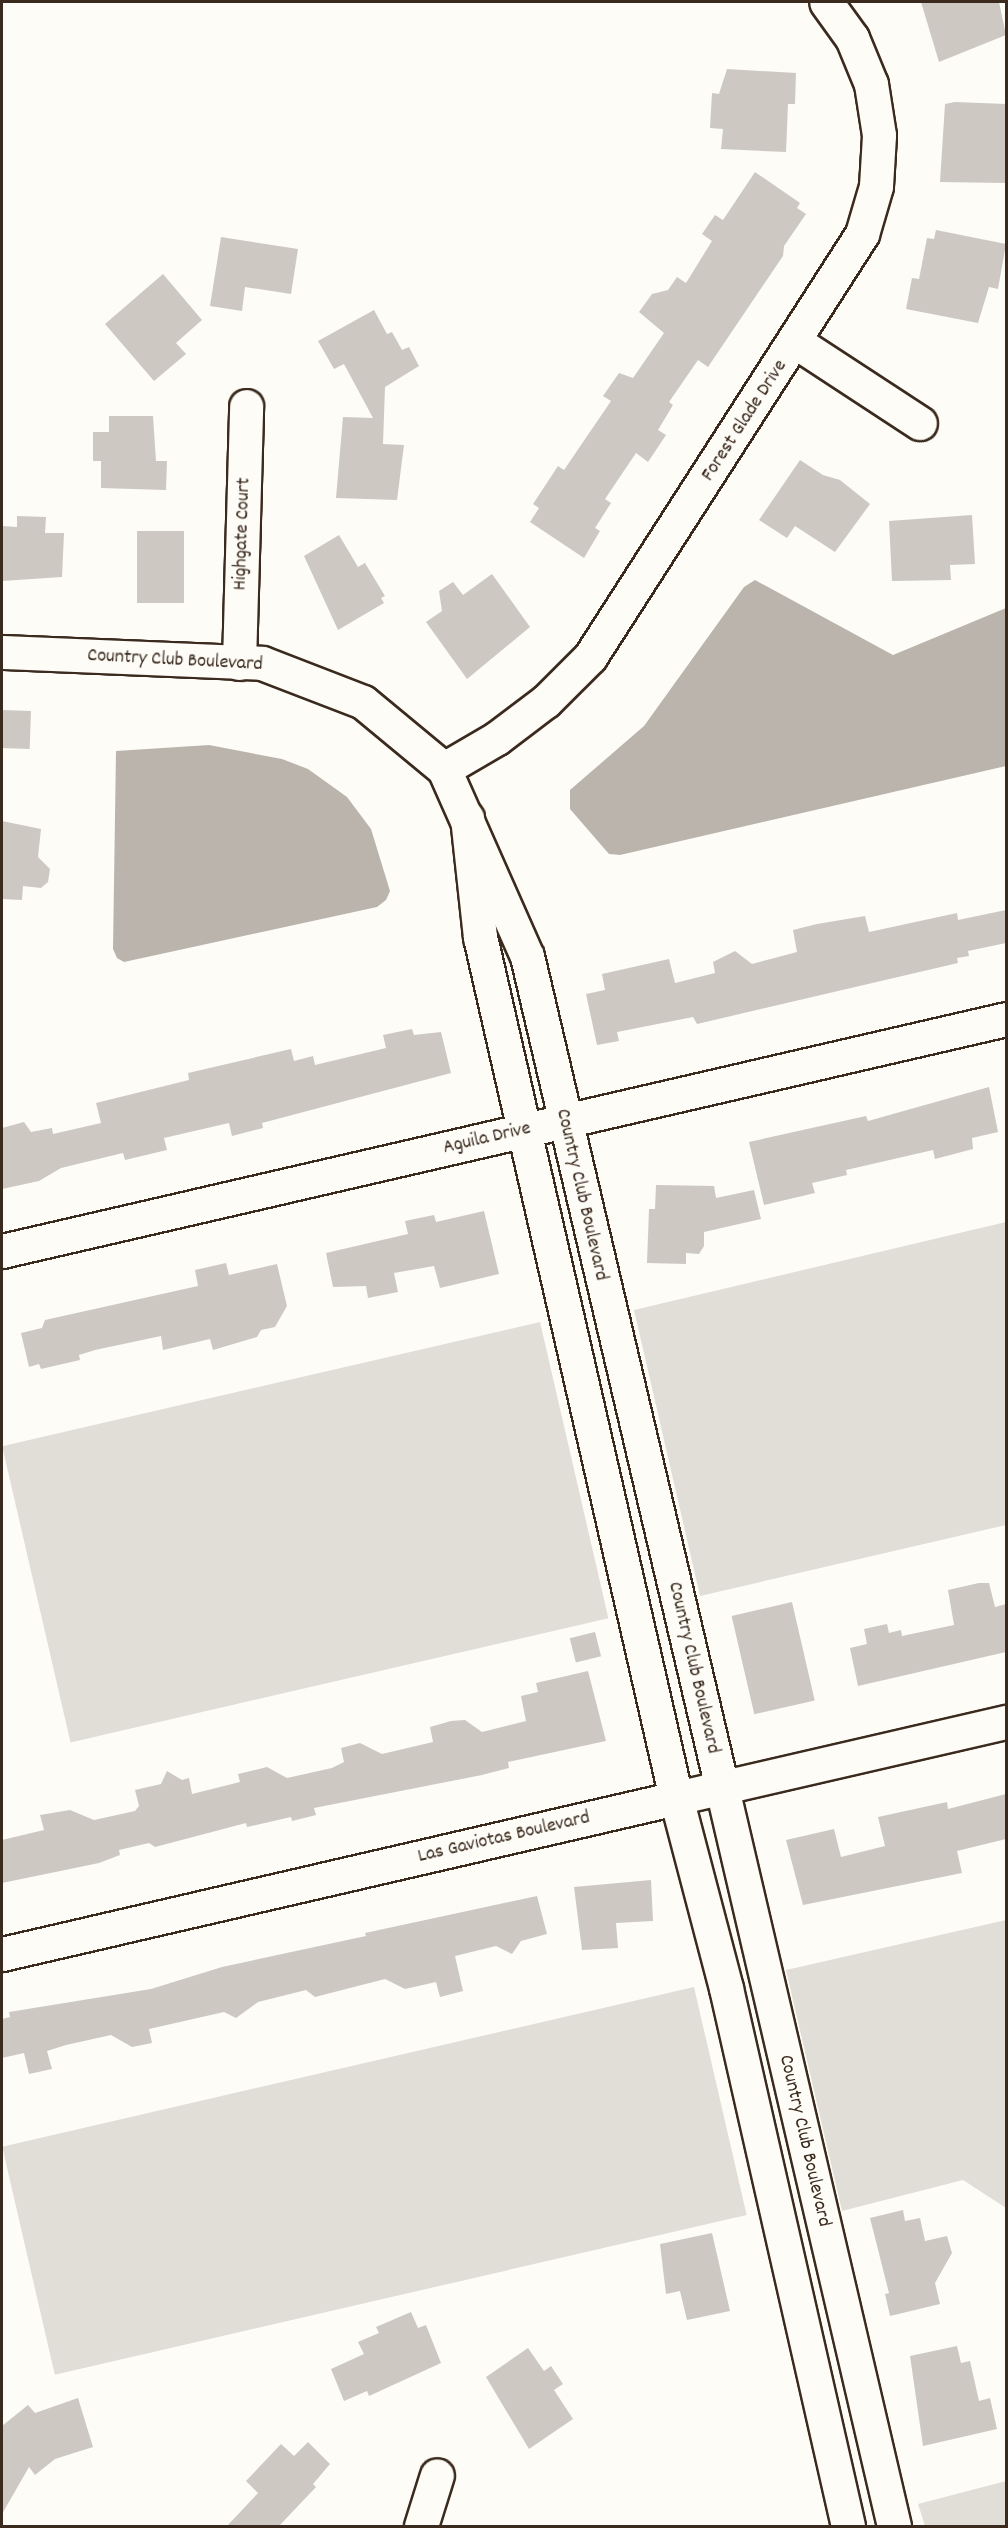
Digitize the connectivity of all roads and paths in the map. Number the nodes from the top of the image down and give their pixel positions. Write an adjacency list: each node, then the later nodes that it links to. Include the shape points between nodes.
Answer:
1 (826, 2): 2 (street, Forest Glade Drive, via 852,38 871,84 879,135 876,186 862,234)
2 (796, 342): 4 (street); 7 (street, Forest Glade Drive, via 590,657 522,719)
3 (246, 406): 6 (street, Highgate Court)
4 (920, 423)
5 (2, 652): 6 (street, Country Club Boulevard)
6 (239, 663): 7 (street, Country Club Boulevard, via 262,663 363,702)
7 (444, 769): 8 (street, Country Club Boulevard)
8 (467, 818): 10 (street, Country Club Boulevard, via 520,932); 11 (street, Country Club Boulevard, via 480,937)
9 (1006, 1019): 10 (street, Aguila Drive)
10 (564, 1121): 11 (street, Aguila Drive); 14 (street, Country Club Boulevard)
11 (523, 1131): 12 (street, Aguila Drive); 15 (street, Country Club Boulevard)
12 (2, 1251)
13 (1006, 1722): 14 (street, Las Gaviotas Boulevard)
14 (722, 1788): 15 (street, Las Gaviotas Boulevard); 20 (street, Country Club Boulevard)
15 (676, 1798): 16 (street, Las Gaviotas Boulevard); 19 (street, Country Club Boulevard, via 726,1988)
16 (2, 1954)
17 (437, 2475): 18 (street)
18 (422, 2526)
19 (848, 2526)
20 (894, 2526)

